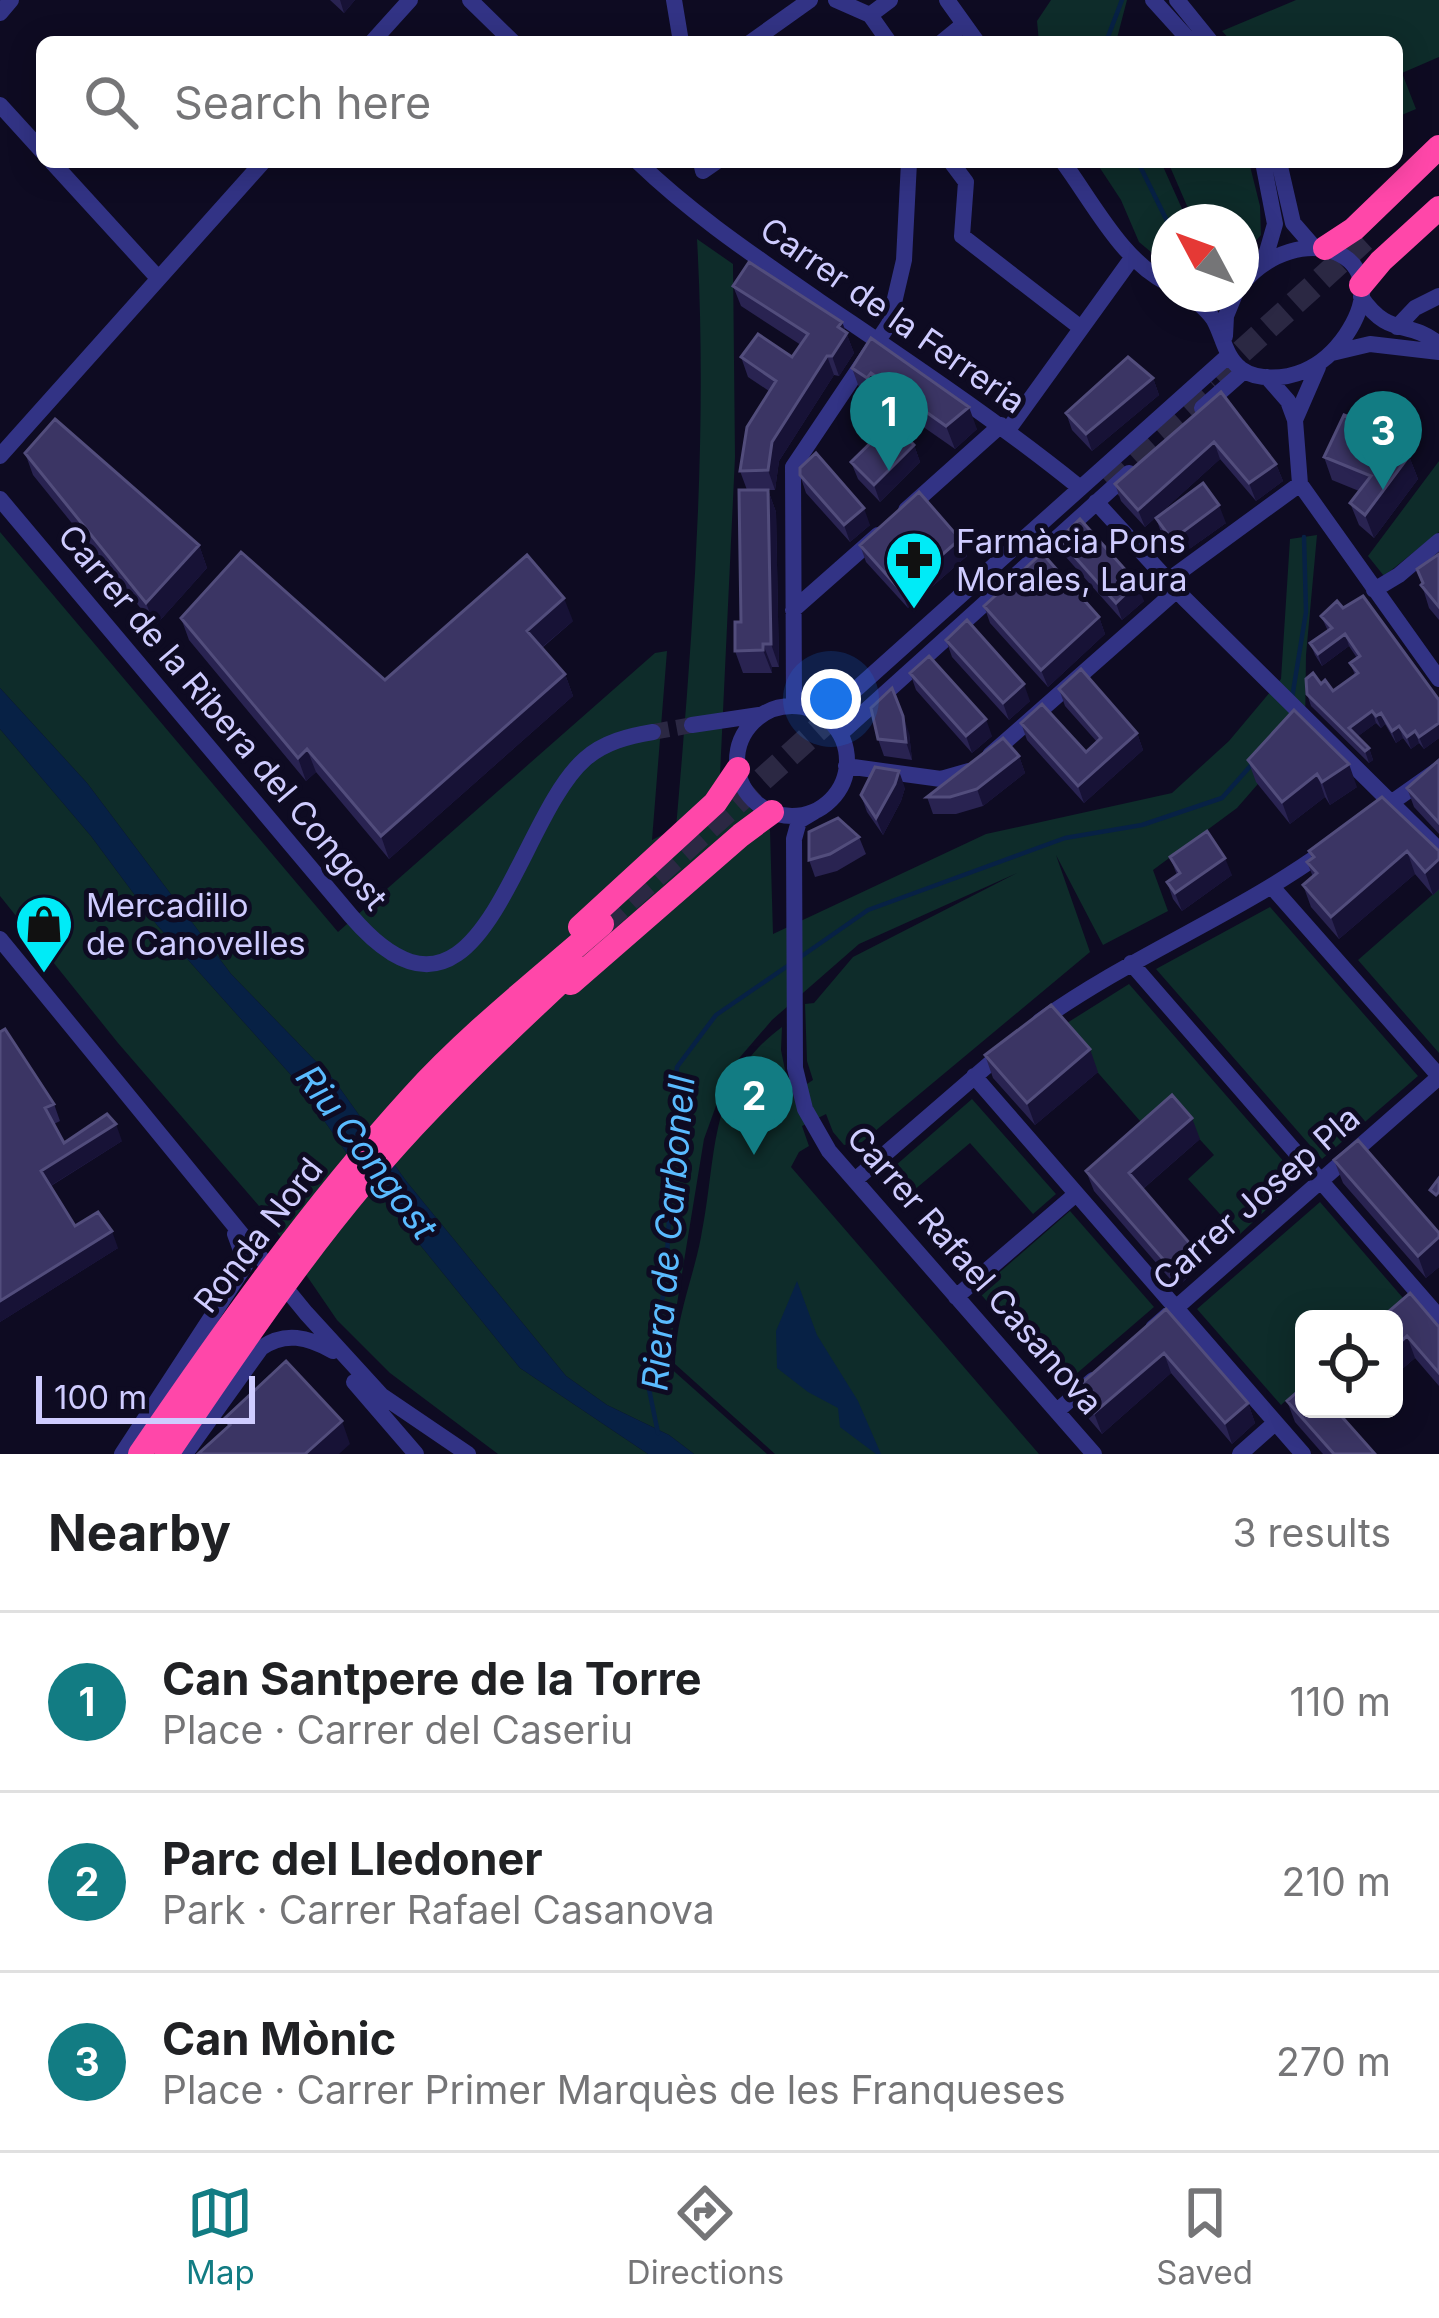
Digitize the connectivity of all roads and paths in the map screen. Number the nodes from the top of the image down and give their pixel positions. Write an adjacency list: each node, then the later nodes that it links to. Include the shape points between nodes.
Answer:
1 (11, 0): 11 (street)
2 (410, 0): 14 (street)
3 (470, 0): 15 (street)
4 (674, 0): 16 (street)
5 (810, 0): 17 (street)
6 (836, 0): 12 (street)
7 (890, 0): 12 (street)
8 (947, 0): 13 (street)
9 (1153, 0): 21 (street)
10 (1177, 0): 22 (street)
11 (0, 13)
12 (871, 16): 18 (street)
13 (964, 24): 19 (street); 20 (street)
14 (377, 36)
15 (507, 36)
16 (680, 36)
17 (759, 36)
18 (885, 36)
19 (949, 36)
20 (973, 36)
21 (1186, 36)
22 (1206, 36)
23 (0, 105): 24 (street)
24 (36, 144)
25 (1439, 147): 37 (highway, via 1354,230)
26 (57, 168): 42 (street)
27 (258, 168): 42 (street)
28 (644, 168): 49 (street, Carrer de la Ferreria)
29 (909, 168): 49 (street, via 904,260)
30 (956, 168): 48 (street, via 966,182 962,236)
31 (1067, 168): 38 (street)
32 (1264, 168): 39 (street, via 1275,224)
33 (1280, 168): 37 (street, via 1293,223)
34 (1439, 170): 35 (highway, via 1370,246)
35 (1439, 188)
36 (1439, 208): 43 (highway)
37 (1319, 247): 39 (street); 43 (street, via 1349,261)
38 (1132, 257): 41 (street); 48 (street)
39 (1264, 262): 40 (street)
40 (1259, 267)
41 (1151, 275)
42 (158, 278): 58 (street)
43 (1361, 291): 47 (street, via 1384,324); 52 (street, via 1354,322)
44 (1436, 298): 47 (street); 50 (street)
45 (1209, 312): 51 (street)
46 (1228, 312): 51 (street)
47 (1397, 327): 50 (street)
48 (1082, 328): 57 (street)
49 (878, 341): 57 (street, Carrer de la Ferreria); 67 (street, via 793,467)
50 (1435, 343): 52 (street, via 1370,344)
51 (1227, 349): 53 (street); 61 (street)
52 (1327, 357): 54 (street, via 1298,374); 55 (street)
53 (1244, 371): 54 (street); 56 (street)
54 (1268, 377): 55 (street)
55 (1295, 420): 60 (street)
56 (1183, 426)
57 (1005, 428): 61 (street, Carrer de la Ferreria); 67 (street)
58 (0, 456)
59 (1148, 457): 63 (street)
60 (1300, 484): 65 (street); 66 (street)
61 (1079, 487): 71 (street)
62 (0, 499): 72 (street, Carrer de la Ribera del Congost, via 361,928 396,957 433,964 471,945 564,782 596,750)
63 (1096, 502): 65 (street); 73 (street)
64 (1439, 541): 66 (street)
65 (1174, 584): 75 (street, via 962,776); 77 (street)
66 (1374, 590): 68 (street)
67 (794, 610): 69 (street)
68 (1439, 680)
69 (794, 706): 70 (street); 71 (street)
70 (765, 713): 74 (street, via 744,735); 74 (street, via 692,725 724,738)
71 (825, 717): 73 (street)
72 (653, 732)
73 (840, 734): 75 (street)
74 (738, 765): 79 (street, via 747,793); 88 (highway, via 715,803 596,912)
75 (847, 766): 78 (street, via 839,790)
76 (1439, 769): 77 (street)
77 (1390, 803): 80 (street); 83 (street)
78 (814, 812): 79 (street); 81 (street, via 799,821)
79 (775, 813): 81 (street); 88 (highway)
80 (1355, 829)
81 (794, 838): 91 (street, Carrer Rafael Casanova, via 795,1068 805,1109)
82 (1336, 842): 84 (street)
83 (1439, 850)
84 (1273, 888): 87 (street); 90 (street)
85 (607, 928): 88 (highway, Ronda Nord)
86 (0, 939): 94 (street)
87 (1131, 962): 89 (street); 92 (street)
88 (484, 1041): 96 (highway, Ronda Nord)
89 (974, 1076): 91 (street); 93 (street)
90 (1439, 1076): 92 (street, Carrer Josep Pla)
91 (855, 1180): 95 (street, Carrer Rafael Casanova)
92 (1321, 1181): 97 (street, Carrer Josep Pla); 99 (street)
93 (1076, 1194): 95 (street); 97 (street)
94 (224, 1212): 98 (street); 106 (street, via 246,1264)
95 (956, 1297): 104 (street, Carrer Rafael Casanova)
96 (259, 1299): 107 (highway, Ronda Nord); 108 (highway, Ronda Nord)
97 (1175, 1308): 100 (street, Carrer Josep Pla); 105 (street)
98 (306, 1312): 101 (street); 102 (street)
99 (1439, 1317)
100 (1139, 1340)
101 (326, 1348): 102 (street); 109 (street, via 277,1337 261,1348); 110 (street)
102 (352, 1363): 111 (street, via 381,1395)
103 (1108, 1367): 104 (street)
104 (1058, 1412): 112 (street, Carrer Rafael Casanova)
105 (1275, 1423): 113 (street); 114 (street)
106 (122, 1454)
107 (140, 1454)
108 (166, 1454)
109 (185, 1454)
110 (416, 1454)
111 (468, 1454)
112 (1094, 1454)
113 (1240, 1454)
114 (1303, 1454)

